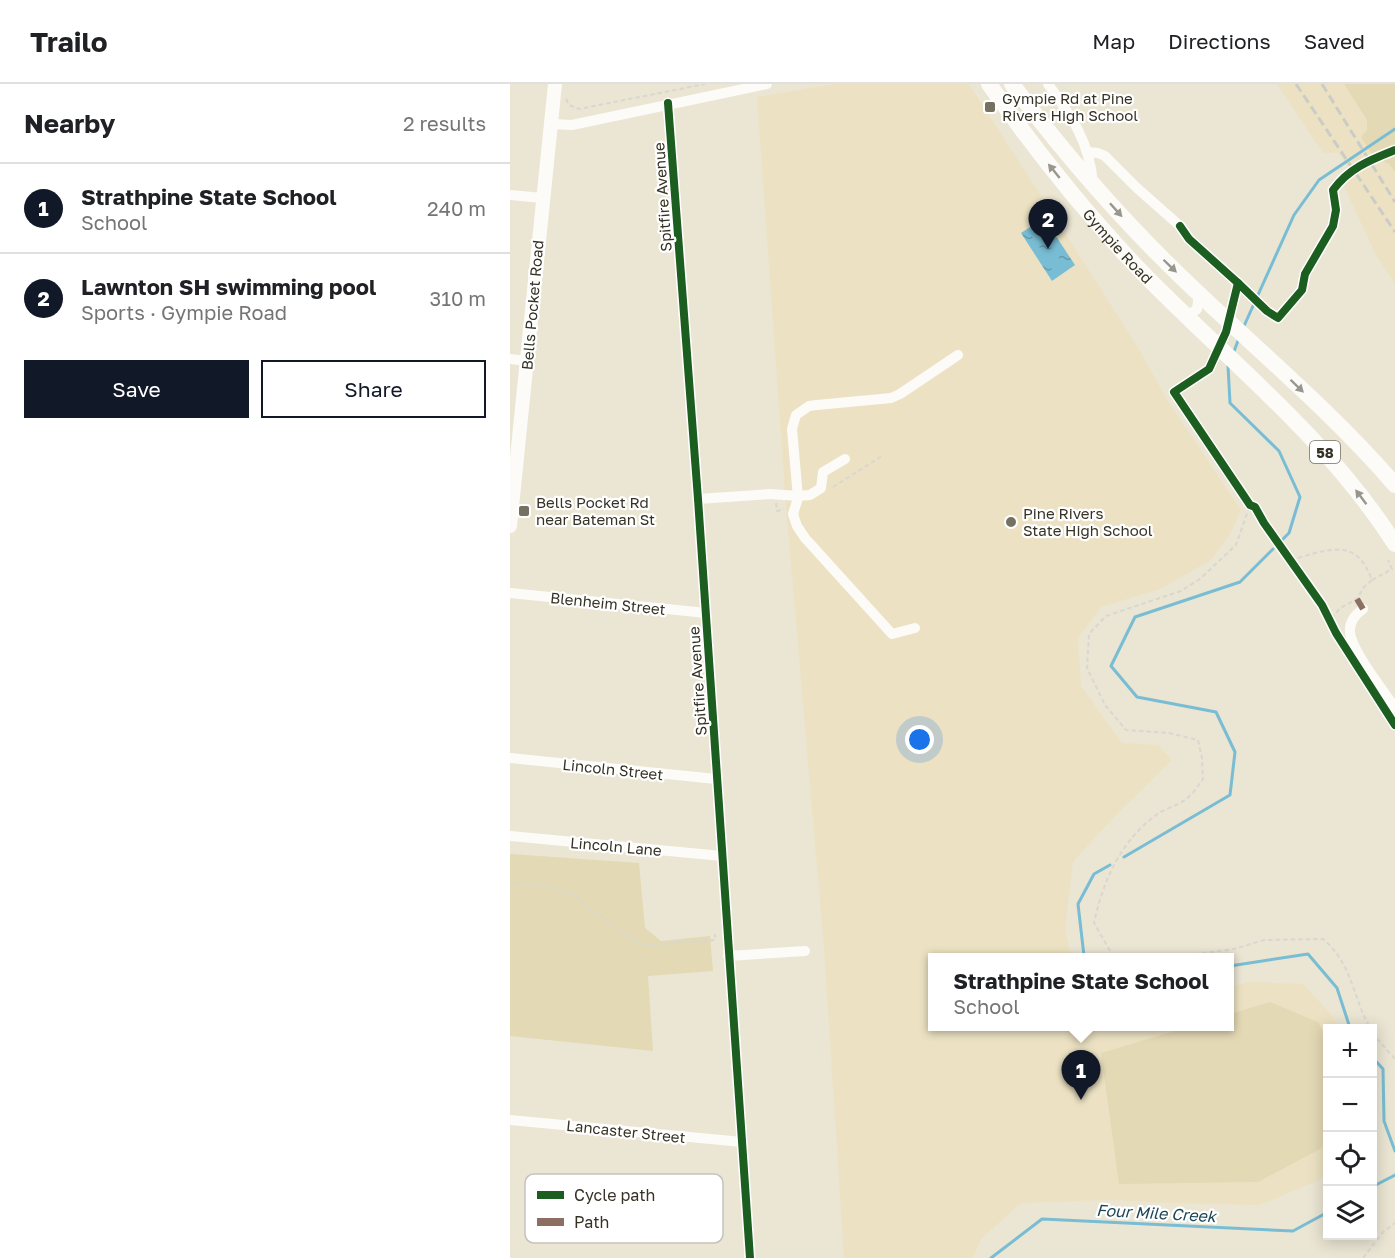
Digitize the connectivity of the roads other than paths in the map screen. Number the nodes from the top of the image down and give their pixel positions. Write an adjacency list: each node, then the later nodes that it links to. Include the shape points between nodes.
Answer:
1 (555, 84): 7 (main road, Bells Pocket Road)
2 (767, 84): 6 (street)
3 (989, 84): 14 (highway, Gympie Road / 58, one-way to 3, via 1076,197)
4 (1012, 84): 9 (highway, Gympie Road / 58)
5 (1048, 84): 8 (street, Gympie Road, via 1078,127)
6 (668, 103): 7 (street, via 572,125); 21 (street, Spitfire Avenue)
7 (552, 124): 11 (main road, Bells Pocket Road)
8 (1088, 152): 9 (street, Gympie Road); 12 (street, via 1105,156)
9 (1093, 184): 13 (highway, Gympie Road / 58, one-way to 13)
10 (510, 195): 11 (street)
11 (542, 198): 17 (main road, Bells Pocket Road)
12 (1180, 226)
13 (1199, 294): 14 (street, via 1197,309); 19 (highway, Gympie Road / 58, one-way to 19)
14 (1187, 317): 23 (highway, Gympie Road / 58, one-way to 14, via 1360,495 1330,457)
15 (958, 354): 20 (street, via 891,398 817,405 796,415 792,429)
16 (510, 359): 17 (street)
17 (527, 361): 22 (main road, Bells Pocket Road)
18 (845, 459): 20 (street, via 823,472 821,488)
19 (1395, 485)
20 (798, 496): 21 (street); 27 (street, via 793,514 805,538 892,634)
21 (698, 499): 26 (street, Spitfire Avenue)
22 (510, 525)
23 (1391, 552)
24 (510, 593): 26 (street, Blenheim Street)
25 (1364, 609): 28 (street, via 1350,624 1351,638)
26 (706, 613): 30 (street, Spitfire Avenue)
27 (915, 628)
28 (1395, 708)
29 (510, 758): 30 (street, Lincoln Street)
30 (717, 779): 32 (street, Spitfire Avenue)
31 (510, 836): 32 (street, Lincoln Lane)
32 (722, 856): 34 (street, Spitfire Avenue)
33 (805, 951): 34 (street)
34 (728, 956): 36 (street, Spitfire Avenue)
35 (510, 1120): 36 (street, Lancaster Street)
36 (741, 1142): 37 (street, Spitfire Avenue)
37 (750, 1258)

